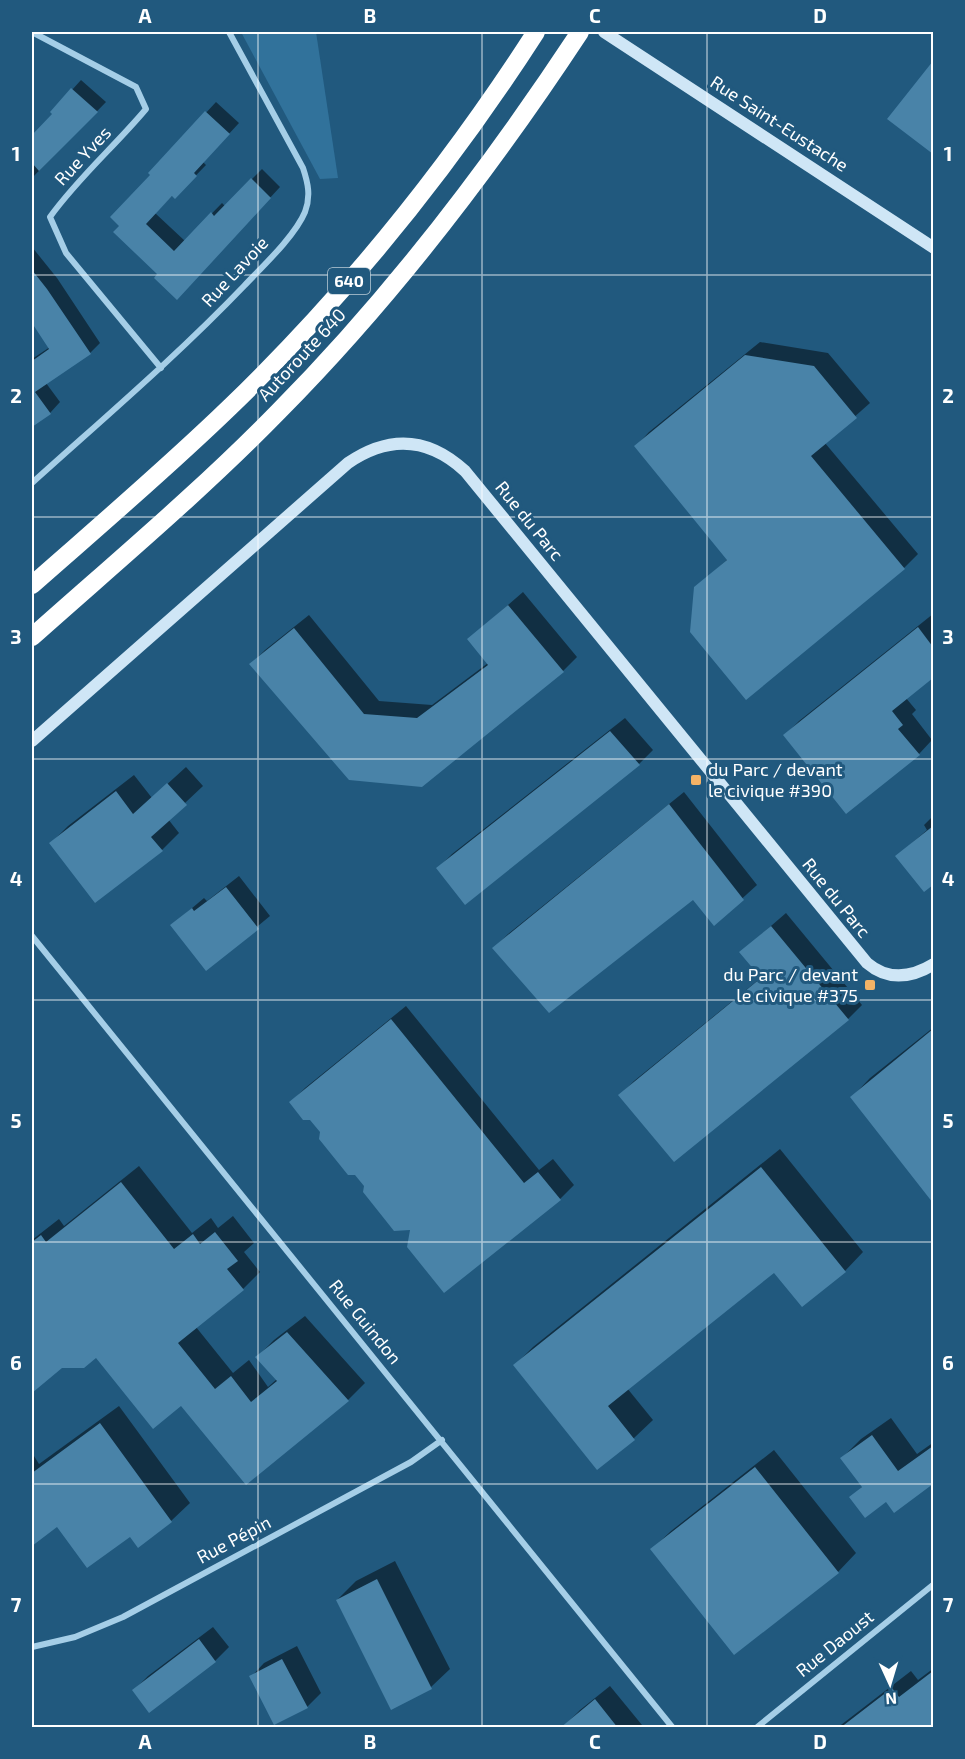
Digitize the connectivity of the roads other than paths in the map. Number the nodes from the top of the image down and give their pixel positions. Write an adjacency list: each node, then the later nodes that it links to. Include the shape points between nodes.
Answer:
1 (32, 32): 7 (street, Rue Yves, via 136,87 146,109 66,194 50,217 66,253)
2 (229, 32): 7 (street, Rue Lavoie, via 303,168 308,202 298,224 256,274)
3 (535, 32): 9 (highway, Autoroute 640 / 640, via 438,170 323,309 194,441)
4 (580, 32): 10 (highway, Autoroute 640 / 640, via 456,208 344,342 220,469)
5 (604, 32): 6 (street, Rue Saint-Eustache)
6 (933, 248)
7 (161, 368): 8 (street, Rue Lavoie)
8 (32, 483)
9 (32, 585)
10 (32, 637)
11 (32, 741): 13 (street, Rue du Parc, via 348,463 383,446 423,446 444,454 465,471 867,963 880,973 900,976 920,972)
12 (32, 936): 14 (street, Rue Guindon)
13 (933, 964)
14 (442, 1440): 16 (street, Rue Pépin, via 411,1462 123,1617 75,1637); 17 (street, Rue Guindon)
15 (933, 1584): 18 (street, Rue Daoust)
16 (32, 1647)
17 (674, 1728)
18 (756, 1728)

